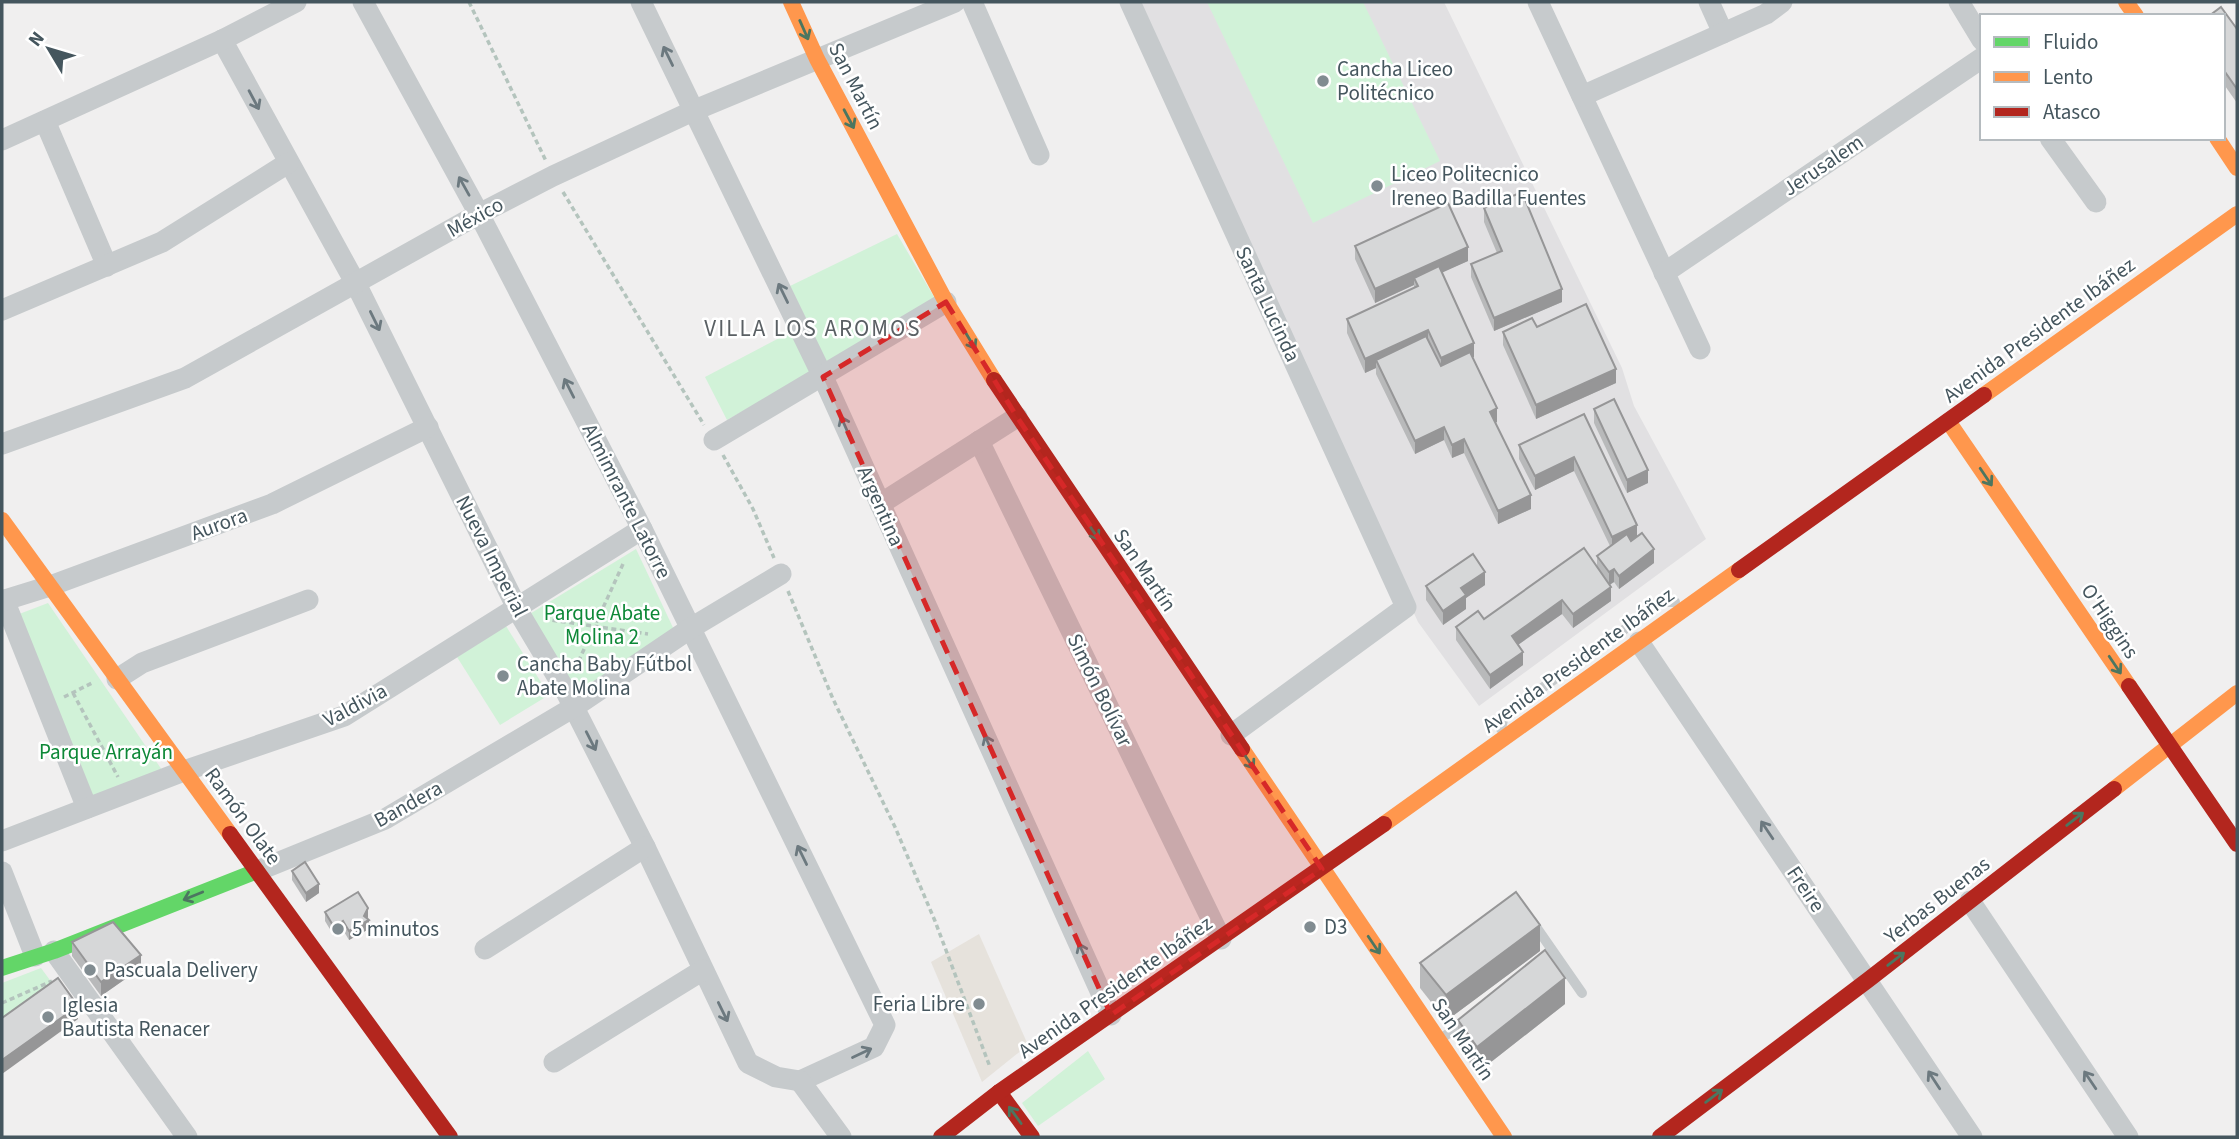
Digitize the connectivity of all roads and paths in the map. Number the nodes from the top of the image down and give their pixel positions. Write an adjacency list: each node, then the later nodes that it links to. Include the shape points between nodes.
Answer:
1 (296, 2): 15 (street)
2 (363, 2): 29 (street, Almimrante Latorre, one-way to 2)
3 (469, 2): 27 (path)
4 (641, 2): 19 (street, Argentina, one-way to 4)
5 (792, 2): 16 (street, San Martín, one-way to 16)
6 (955, 2): 16 (street, México)
7 (972, 2): 24 (street)
8 (1130, 2): 65 (street, Santa Lucinda, via 1406,607)
9 (1538, 2): 18 (street)
10 (1709, 2): 13 (street)
11 (1782, 2): 13 (street)
12 (1959, 2): 14 (street)
13 (1723, 33): 18 (street)
14 (1980, 37)
15 (222, 40): 20 (street); 25 (street, Nueva Imperial, one-way to 25)
16 (817, 59): 19 (street, México); 34 (street, San Martín, one-way to 34)
17 (1980, 59): 32 (street, Jerusalem)
18 (1582, 96): 32 (street)
19 (695, 110): 27 (street, México); 37 (street, Argentina, one-way to 19)
20 (45, 121): 21 (street); 31 (street)
21 (2, 140)
22 (2051, 140): 28 (street)
23 (2218, 140): 26 (street)
24 (1040, 155)
25 (288, 163): 31 (street, via 162,242); 33 (street, Nueva Imperial)
26 (2237, 168)
27 (553, 176): 29 (street, México); 41 (path)
28 (2096, 202)
29 (479, 214): 33 (street, México); 46 (street, Almimrante Latorre, one-way to 29)
30 (2237, 214): 39 (street, Avenida Presidente Ibáñez)
31 (107, 265): 35 (street)
32 (1664, 273): 36 (street)
33 (356, 284): 40 (street, Nueva Imperial, one-way to 40); 43 (street, México, via 185,378)
34 (946, 302): 37 (street); 38 (street, San Martín, one-way to 38)
35 (2, 310)
36 (1700, 349)
37 (823, 377): 41 (street); 44 (street, Argentina, one-way to 37)
38 (1017, 417): 42 (street); 65 (street, San Martín, one-way to 65)
39 (1948, 421): 52 (street, Avenida Presidente Ibáñez); 67 (street, O'Higgins, one-way to 67)
40 (428, 427): 49 (street, Aurora, via 272,504); 53 (street, Nueva Imperial)
41 (714, 440): 48 (path, via 753,509)
42 (979, 441): 44 (street); 79 (street, Simón Bolívar)
43 (2, 444)
44 (880, 504): 91 (street, Argentina, one-way to 44)
45 (2, 520): 49 (street, Ramón Olate)
46 (642, 529): 53 (street, Valdivia); 56 (street, Almimrante Latorre)
47 (628, 553): 55 (path)
48 (781, 574): 56 (street, Bandera); 95 (path, via 935,921)
49 (50, 586): 50 (street, Aurora); 60 (street, Ramón Olate)
50 (3, 600): 63 (street)
51 (308, 600): 60 (street)
52 (1695, 601): 58 (street, Avenida Presidente Ibáñez); 66 (lane, via 1663,602 1504,715)
53 (517, 607): 64 (street, Nueva Imperial); 68 (street, Valdivia, via 344,716)
54 (542, 619): 55 (path)
55 (594, 626): 57 (path); 59 (path)
56 (691, 628): 64 (street, Bandera); 94 (street, Almimrante Latorre, one-way to 56, via 874,1047 885,1025)
57 (659, 635)
58 (1639, 642): 66 (street, Avenida Presidente Ibáñez); 87 (street, Freire, one-way to 58)
59 (572, 675)
60 (115, 676): 61 (path); 68 (street, Ramón Olate)
61 (73, 693): 63 (path); 69 (path)
62 (2237, 693): 67 (street, Yerbas Buenas)
63 (47, 706): 70 (street)
64 (574, 707): 73 (street, Nueva Imperial, one-way to 73); 75 (street, Bandera, via 385,819)
65 (1231, 735): 74 (street, San Martín, one-way to 74)
66 (1498, 743): 74 (street, Avenida Presidente Ibáñez)
67 (2170, 746): 72 (street, O'Higgins); 77 (street, Yerbas Buenas, one-way to 67)
68 (184, 771): 69 (street, Valdivia); 75 (street, Ramón Olate)
69 (125, 793): 70 (street, Valdivia)
70 (87, 808): 71 (street, Valdivia)
71 (2, 841)
72 (2237, 844)
73 (645, 846): 80 (street); 85 (street, Nueva Imperial)
74 (1322, 869): 79 (street, Avenida Presidente Ibáñez); 92 (street, San Martín, one-way to 92, via 1406,985)
75 (257, 871): 81 (street, Bandera, one-way to 81); 97 (street, Ramón Olate)
76 (2, 872): 81 (street)
77 (1970, 901): 87 (street, Yerbas Buenas, one-way to 77); 104 (street, one-way to 77)
78 (1526, 913): 82 (lane)
79 (1221, 939): 91 (street, Avenida Presidente Ibáñez)
80 (485, 949)
81 (44, 954): 84 (street, Bandera); 86 (street)
82 (1556, 956): 83 (lane); 88 (lane)
83 (1545, 964)
84 (2, 968)
85 (703, 971): 93 (street); 94 (street, Nueva Imperial, one-way to 94, via 748,1063 776,1077)
86 (71, 974): 89 (path); 96 (street)
87 (1868, 980): 102 (street, Yerbas Buenas, one-way to 87); 103 (street, Freire, one-way to 87)
88 (1582, 993)
89 (2, 1003)
90 (1479, 1011): 92 (lane)
91 (1111, 1015): 95 (street, Avenida Presidente Ibáñez)
92 (1438, 1040): 101 (street, San Martín)
93 (554, 1062)
94 (800, 1081): 98 (street)
95 (999, 1092): 99 (street, Avenida Presidente Ibáñez); 100 (street, one-way to 95)
96 (187, 1137)
97 (450, 1137)
98 (841, 1137)
99 (941, 1137)
100 (1032, 1137)
101 (1504, 1137)
102 (1660, 1137)
103 (1972, 1137)
104 (2128, 1137)

